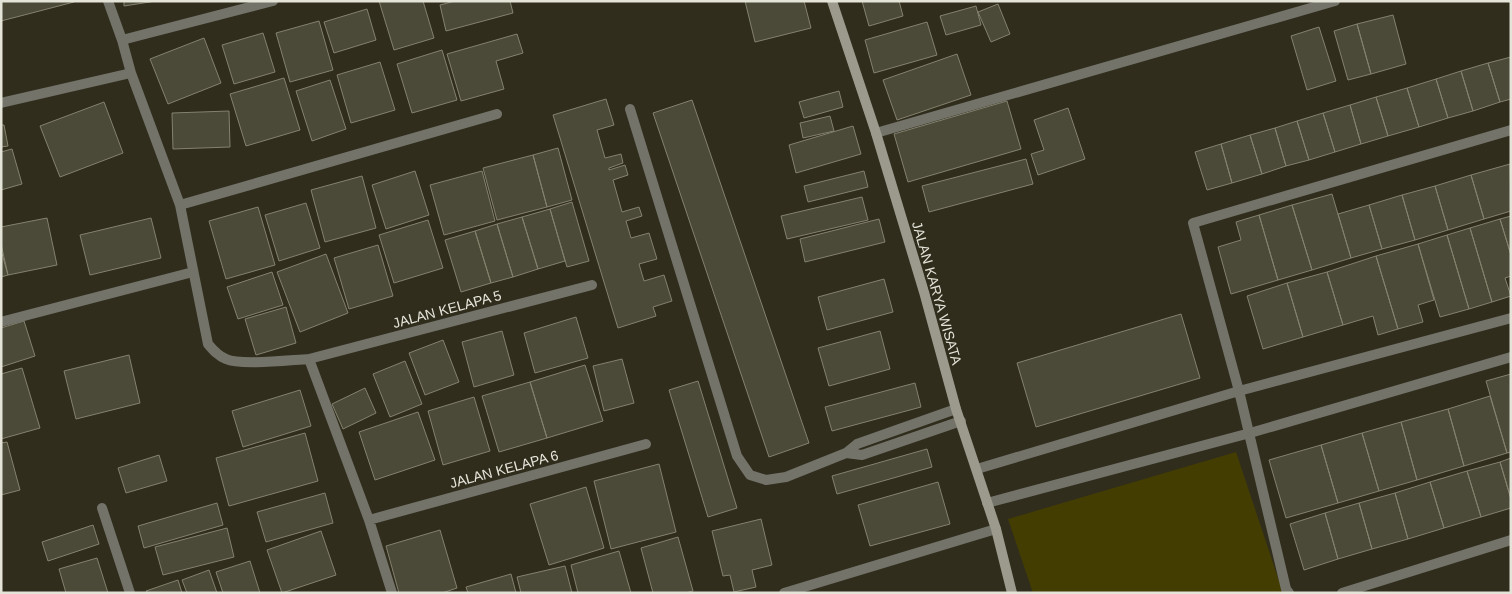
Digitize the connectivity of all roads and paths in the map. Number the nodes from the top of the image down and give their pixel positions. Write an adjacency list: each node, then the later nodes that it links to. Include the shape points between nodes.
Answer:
1 (108, 1): 5 (street, JALAN KELAPA 5)
2 (273, 1): 5 (street)
3 (832, 1): 11 (street, JALAN KARYA WISATA)
4 (1335, 1): 11 (street)
5 (122, 40): 6 (street, JALAN KELAPA 5)
6 (131, 73): 7 (street); 12 (street, JALAN KELAPA 5)
7 (1, 102)
8 (630, 109): 24 (street, via 737,456 750,475 766,480 786,477)
9 (497, 114): 12 (street)
10 (1511, 130): 19 (street, via 1192,223)
11 (876, 133): 20 (street, JALAN KARYA WISATA)
12 (180, 205): 13 (street, JALAN KELAPA 5)
13 (193, 272): 16 (street); 18 (street, JALAN KELAPA 5, via 208,344 217,355 243,362)
14 (592, 285): 18 (street, JALAN KELAPA 5)
15 (1511, 318): 19 (street)
16 (1, 322)
17 (1511, 357): 22 (street)
18 (309, 360): 28 (street)
19 (1239, 391): 22 (street); 25 (street)
20 (956, 409): 21 (street, JALAN KARYA WISATA); 24 (street, via 857,444)
21 (961, 421): 24 (street, via 862,455); 25 (street, JALAN KARYA WISATA)
22 (1250, 433): 26 (street); 35 (street)
23 (646, 444): 28 (street, JALAN KELAPA 6)
24 (846, 453)
25 (977, 468): 26 (street, JALAN KARYA WISATA)
26 (987, 503): 29 (street, JALAN KARYA WISATA)
27 (102, 508): 31 (street)
28 (369, 520): 32 (street)
29 (996, 529): 33 (street); 34 (street, JALAN KARYA WISATA)
30 (1511, 540): 36 (street)
31 (130, 593)
32 (392, 593)
33 (784, 593)
34 (1012, 593)
35 (1289, 593)
36 (1342, 593)

